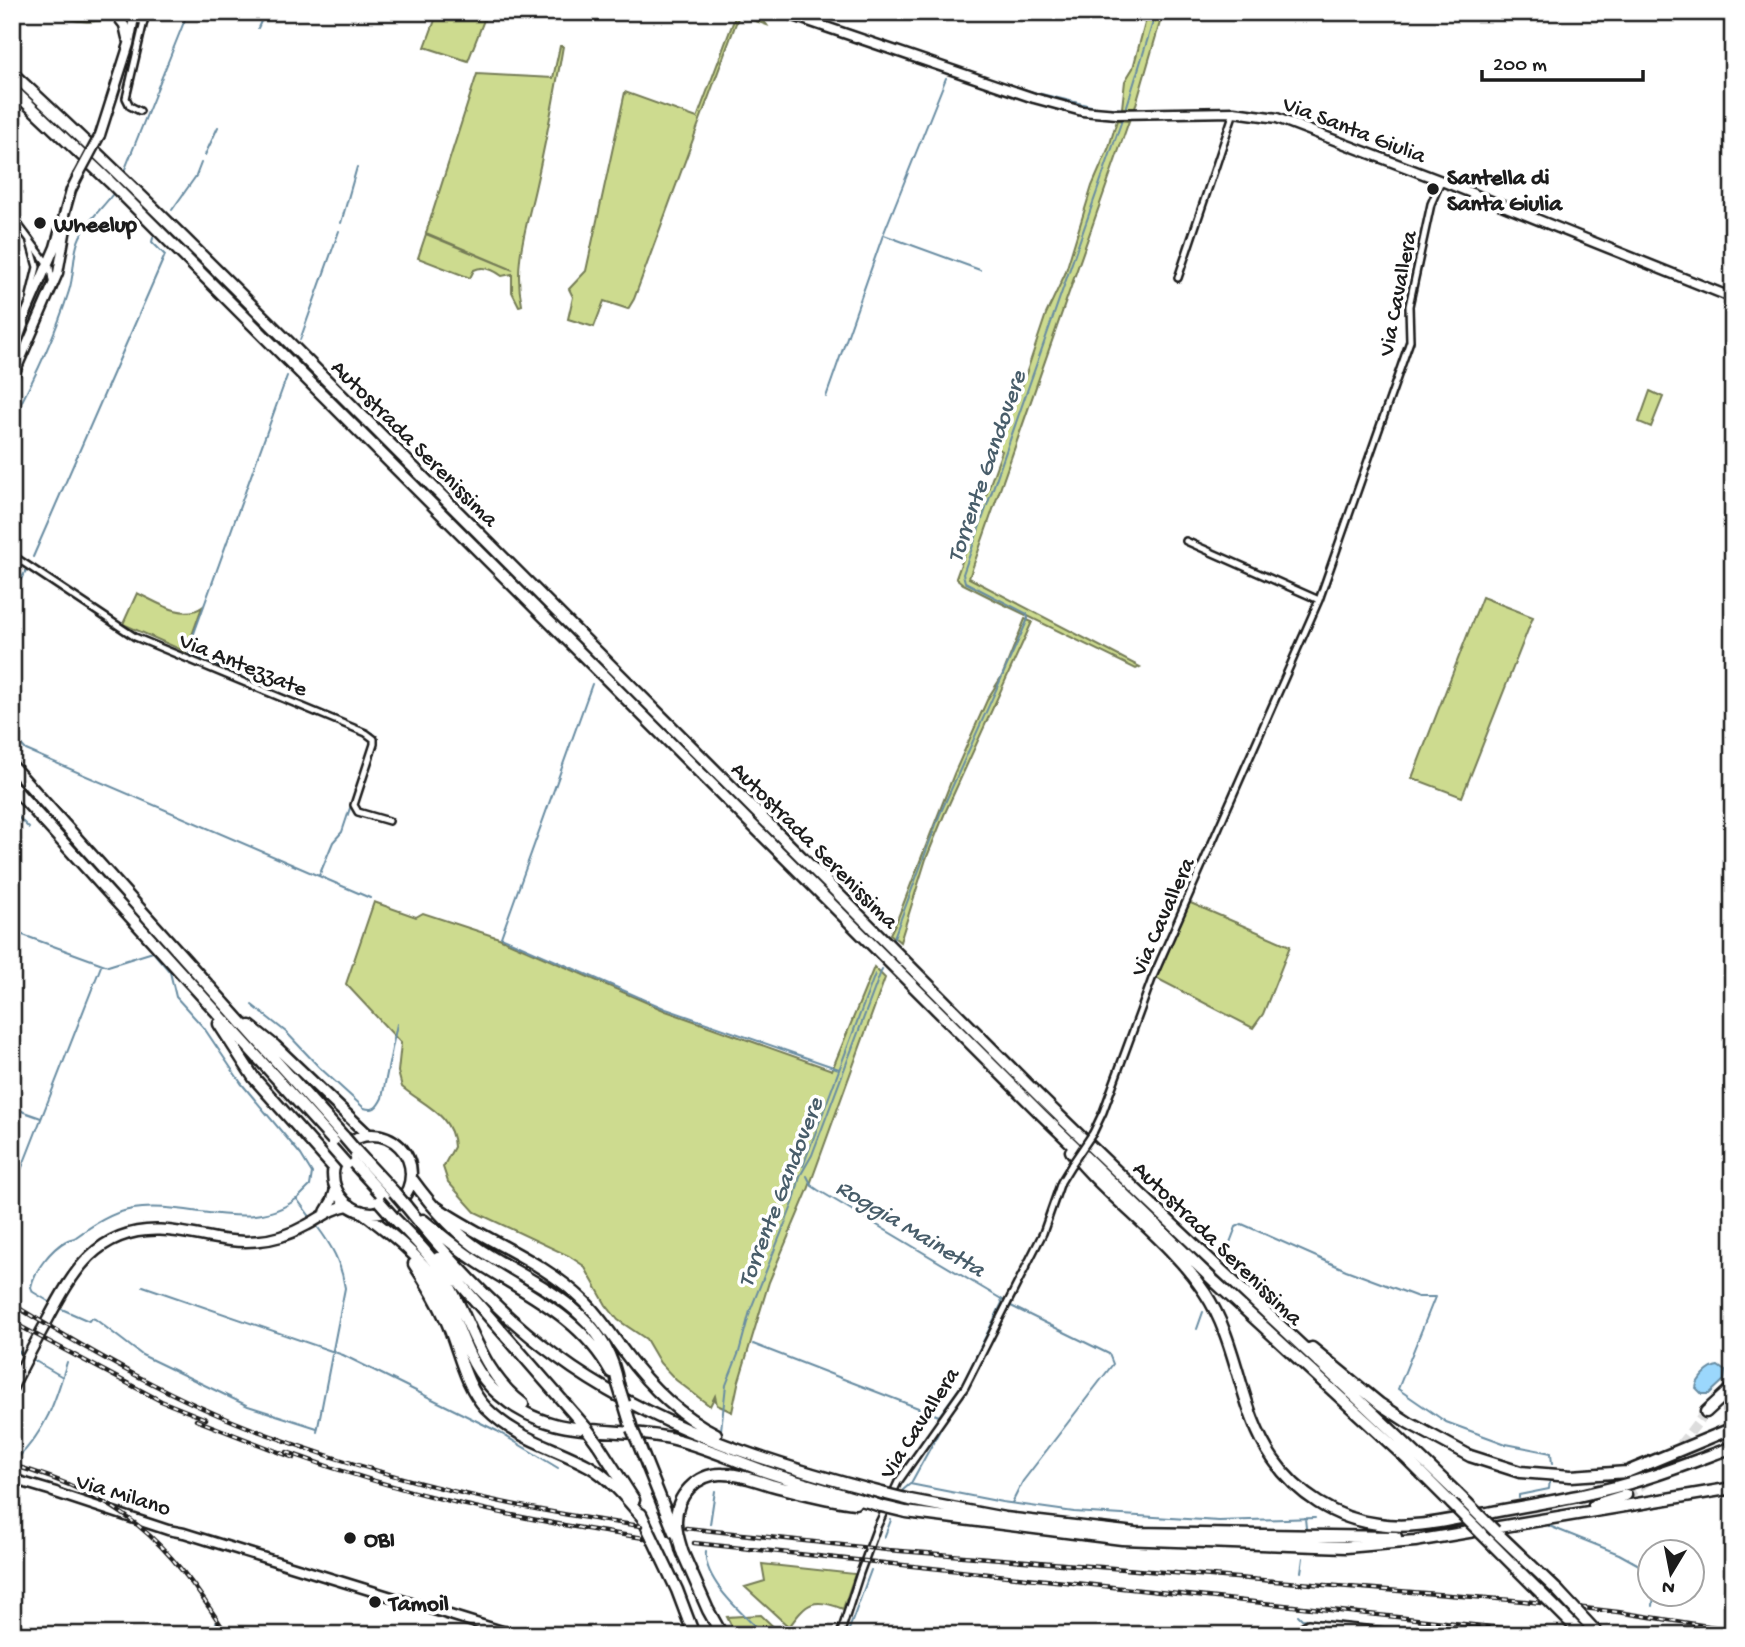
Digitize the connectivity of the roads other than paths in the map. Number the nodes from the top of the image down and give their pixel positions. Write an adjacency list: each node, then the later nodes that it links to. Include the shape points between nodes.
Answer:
1 (782, 12): 9 (street, Via Santa Giulia, via 1072,108 1117,114)
2 (120, 13): 3 (street, via 121,23)
3 (132, 18): 8 (street, via 144,21 126,98); 11 (street, bridge, via 100,135 71,190)
4 (12, 65): 7 (highway)
5 (12, 74): 7 (highway, Autostrada Serenissima)
6 (12, 91): 7 (highway, Autostrada Serenissima)
7 (28, 96): 33 (highway, Autostrada Serenissima); 45 (highway, Autostrada Serenissima, via 280,334)
8 (140, 111)
9 (1234, 111): 10 (street, Via Santa Giulia, via 1277,118); 17 (street)
10 (1441, 181): 19 (street, Via Santa Giulia); 27 (street, Via Cavallera, via 1408,310 1410,341)
11 (67, 211): 14 (street); 18 (street, via 61,261)
12 (12, 216): 13 (street)
13 (30, 242): 14 (street, via 45,252); 15 (street); 21 (street, via 37,273)
14 (55, 247): 15 (street)
15 (47, 264): 16 (street)
16 (48, 275): 18 (street); 20 (street)
17 (1178, 278)
18 (49, 291): 24 (street)
19 (1733, 298)
20 (30, 307): 21 (street); 23 (street)
21 (16, 337): 22 (street)
22 (12, 346)
23 (12, 361)
24 (12, 379)
25 (1186, 541): 27 (street)
26 (12, 555): 30 (street, Via Antezzate, via 135,637 366,733 374,744 354,805 358,812)
27 (1319, 600): 64 (street, Via Cavallera, bridge, via 1152,979 1103,1112 1061,1182 1043,1233 965,1387 898,1482 868,1550)
28 (12, 766): 32 (highway)
29 (12, 786): 31 (highway)
30 (389, 821)
31 (169, 960): 35 (highway); 36 (highway, via 254,1078)
32 (227, 1007): 34 (highway); 35 (highway)
33 (1042, 1115): 52 (highway, via 1078,1160 1198,1283 1226,1335 1264,1445 1290,1480 1330,1509 1378,1525 1432,1523 1640,1480); 68 (highway, Autostrada Serenissima, bridge, via 1406,1458)
34 (368, 1135): 36 (highway, via 342,1148); 37 (highway, via 396,1142 409,1158)
35 (337, 1143): 42 (highway)
36 (334, 1168): 38 (highway)
37 (411, 1178): 40 (highway); 41 (highway, via 398,1203 380,1212)
38 (336, 1188): 39 (highway); 43 (main road)
39 (350, 1206): 41 (highway); 43 (main road)
40 (436, 1207): 46 (highway, via 470,1242 559,1296 585,1319 602,1340); 53 (highway, via 551,1274 584,1301 642,1375 675,1408 710,1432)
41 (361, 1211): 44 (highway)
42 (399, 1212): 46 (highway, via 564,1317 595,1348); 50 (highway, via 444,1276 477,1348 506,1390 534,1412); 53 (highway, via 556,1356 630,1402); 58 (highway, bridge, via 562,1397 598,1444)
43 (325, 1213): 48 (main road, via 292,1233 268,1240 229,1241 152,1230 104,1244 69,1280)
44 (402, 1246): 50 (highway, via 439,1286 472,1362 492,1388 533,1415); 58 (highway, via 437,1301 462,1366 484,1405 518,1433 609,1480)
45 (1222, 1274): 51 (highway, via 1380,1404 1444,1443 1493,1465 1554,1476 1615,1474); 69 (highway, Autostrada Serenissima, bridge, via 1382,1420)
46 (618, 1384): 59 (highway, bridge)
47 (1733, 1387): 49 (highway)
48 (12, 1388)
49 (1706, 1412)
50 (575, 1429): 57 (highway, via 673,1439)
51 (1733, 1429)
52 (1733, 1447)
53 (767, 1459): 56 (highway, bridge, via 910,1500 1005,1518 1172,1535 1384,1538 1591,1506)
54 (12, 1479): 61 (street, Via Milano)
55 (1733, 1488): 57 (highway, bridge, via 1415,1541 1346,1546 1122,1539)
56 (1626, 1495)
57 (881, 1506): 59 (highway, via 715,1474 696,1482 679,1504 676,1522)
58 (643, 1518): 62 (highway)
59 (683, 1555): 63 (highway)
60 (1321, 1624): 65 (street, via 1305,1623); 66 (street); 67 (street)
61 (510, 1634)
62 (694, 1635)
63 (725, 1635)
64 (840, 1635)
65 (1301, 1635)
66 (1319, 1635)
67 (1422, 1635)
68 (1583, 1635)
69 (1599, 1635)

